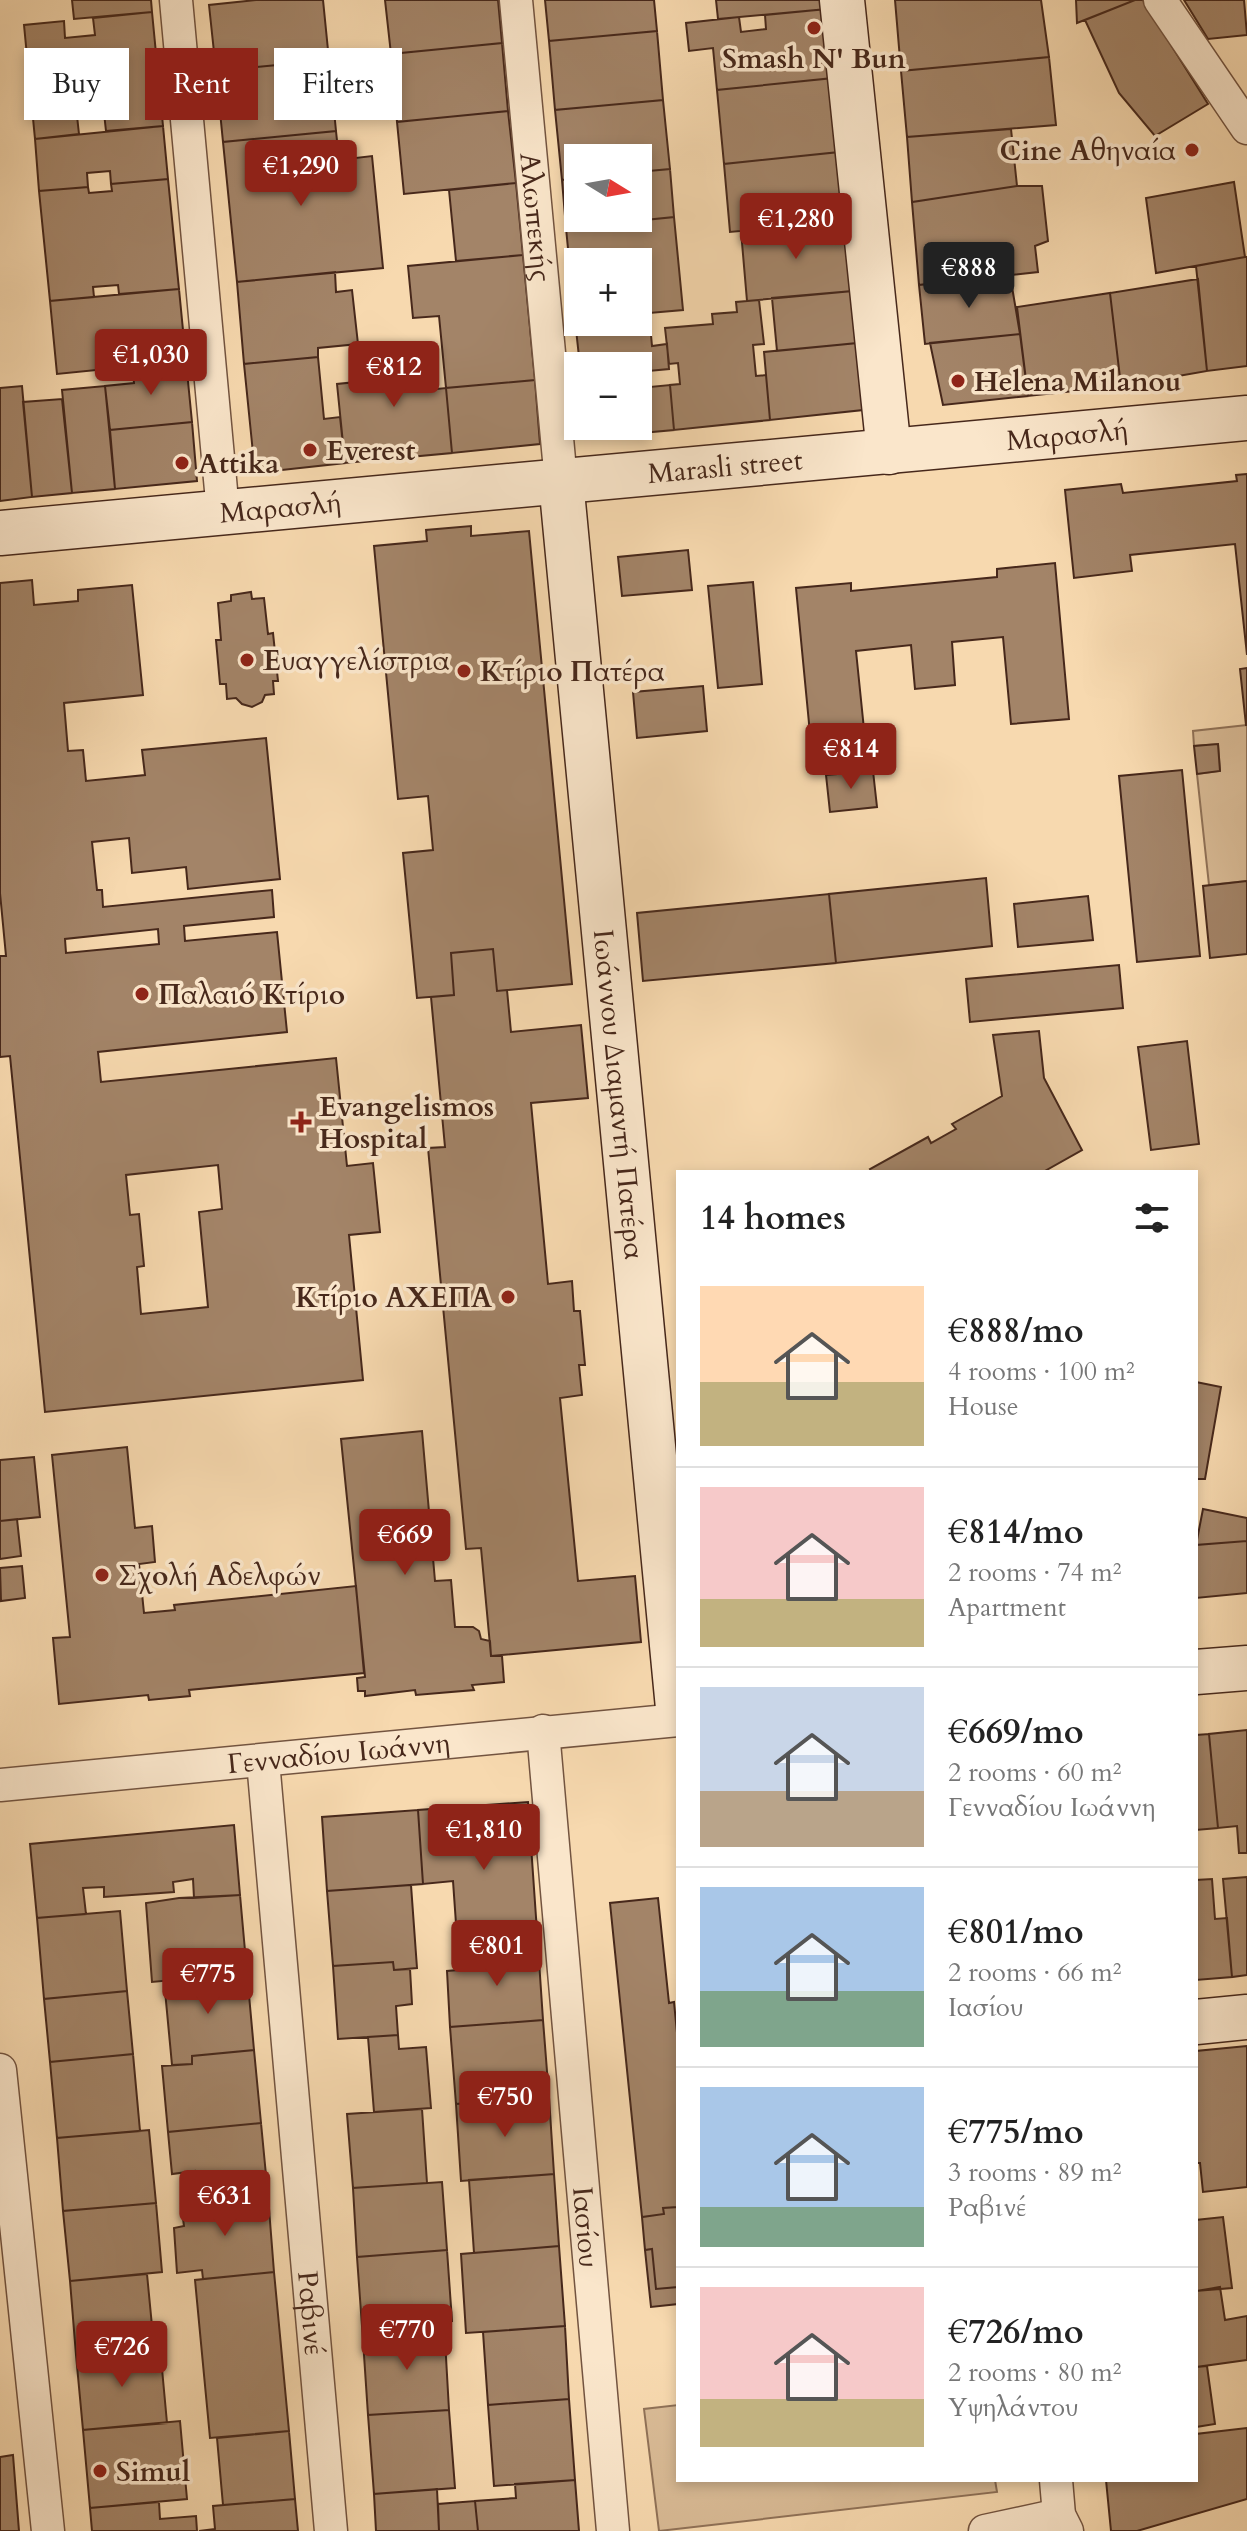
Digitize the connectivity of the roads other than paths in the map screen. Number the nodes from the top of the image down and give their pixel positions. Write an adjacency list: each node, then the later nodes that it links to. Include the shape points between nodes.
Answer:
1 (176, 0): 9 (street)
2 (516, 0): 8 (street, Αλωπεκής)
3 (842, 0): 7 (street)
4 (1160, 0): 5 (street)
5 (1247, 128)
6 (1247, 418): 7 (street, Μαρασλή)
7 (889, 452): 8 (street, Marasli street)
8 (561, 481): 9 (street, Μαρασλή); 13 (street, Ιωάννου Διαμαντή Πατέρα)
9 (223, 512): 10 (street, Μαρασλή)
10 (0, 533)
11 (1247, 1668): 12 (street)
12 (1198, 1672)
13 (676, 1687)
14 (676, 1720): 15 (street, Γενναδίου Ιωάννη)
15 (543, 1731): 16 (street, Γενναδίου Ιωάννη); 25 (street, Ιασίου)
16 (263, 1761): 17 (street, Γενναδίου Ιωάννη); 24 (street, Ραβινέ)
17 (0, 1785)
18 (1247, 2017): 19 (street)
19 (1198, 2022)
20 (0, 2070): 23 (street)
21 (1056, 2482): 22 (street)
22 (1063, 2523): 26 (street)
23 (48, 2531)
24 (331, 2531)
25 (613, 2531)
26 (985, 2531)

